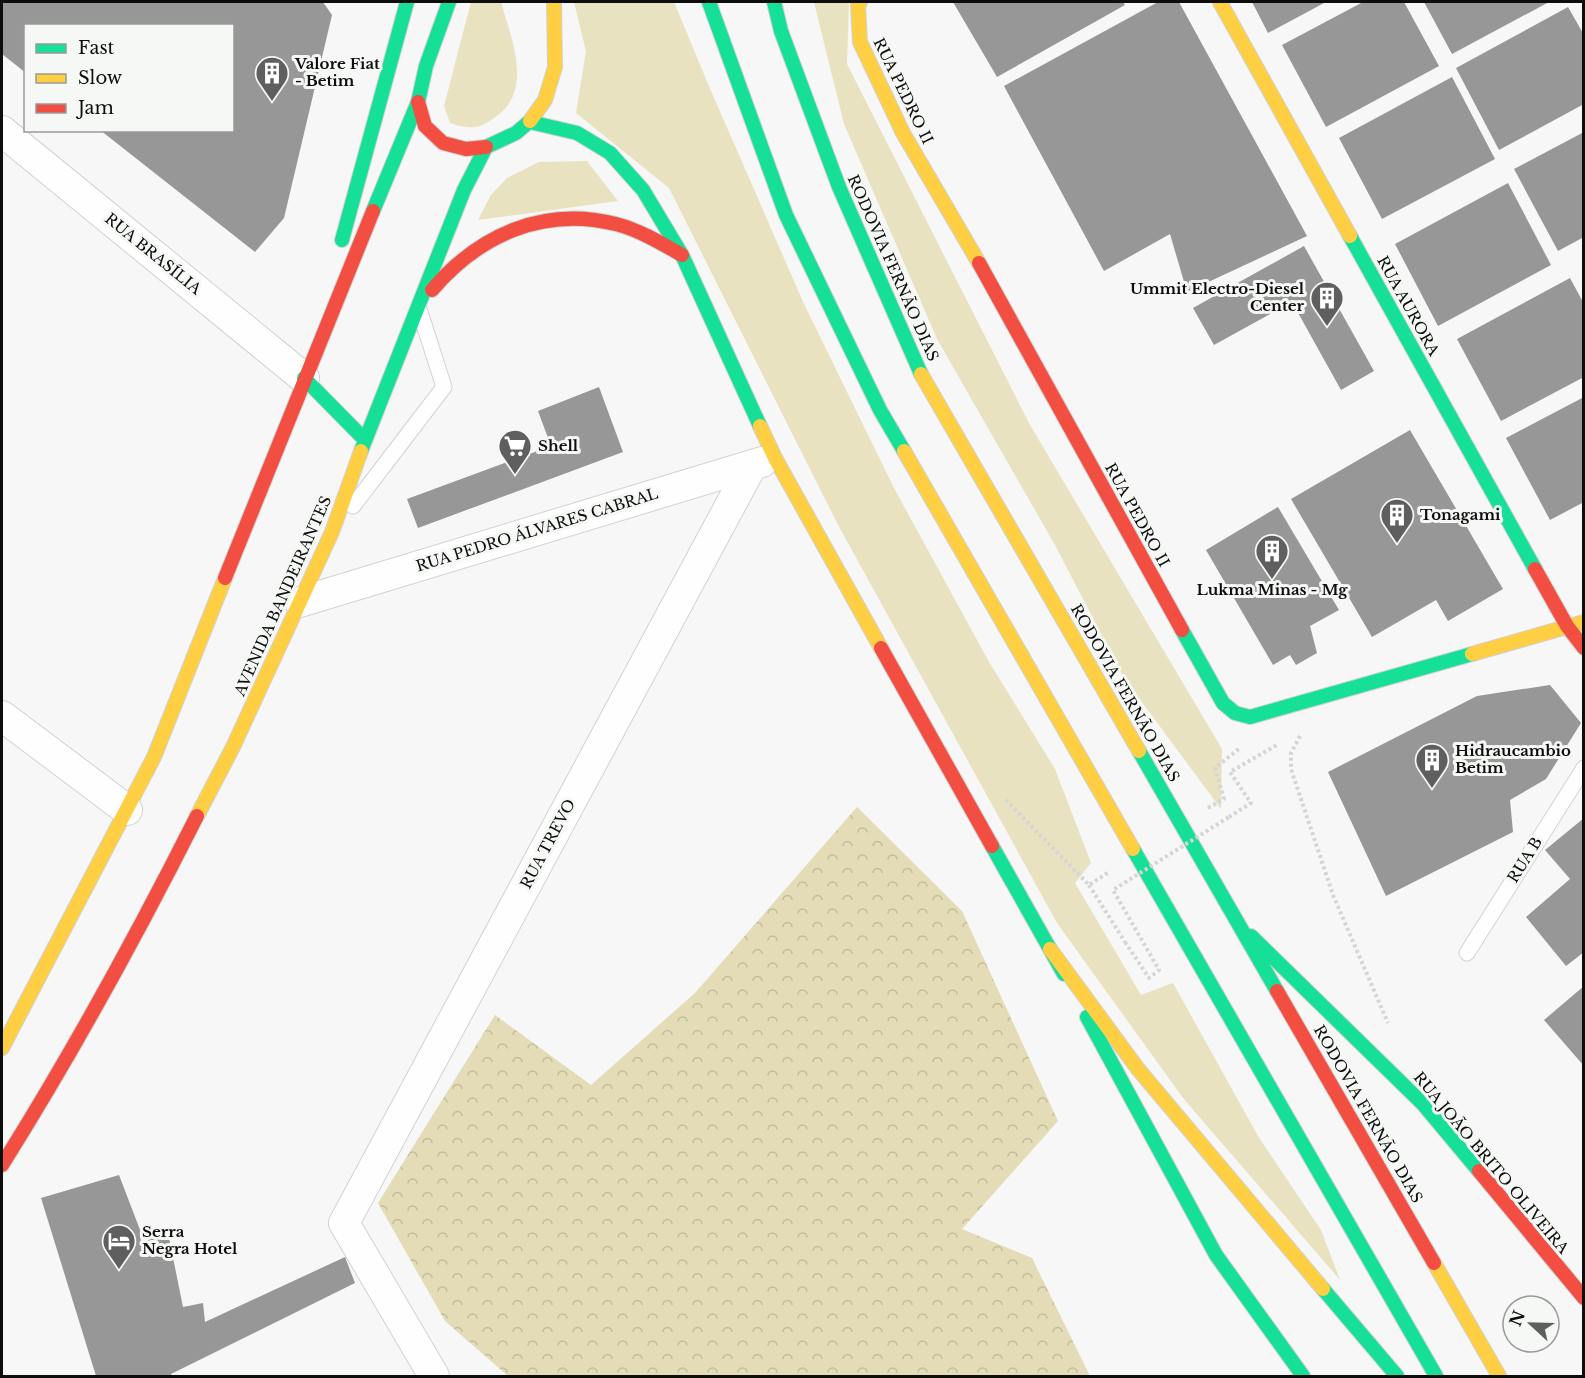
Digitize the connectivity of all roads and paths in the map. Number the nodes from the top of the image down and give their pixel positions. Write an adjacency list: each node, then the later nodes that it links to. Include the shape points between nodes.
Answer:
1 (407, 2): 12 (main road)
2 (449, 2): 8 (main road, via 426,66)
3 (554, 2): 9 (main road, via 555,67 545,99)
4 (709, 2): 32 (main road, via 786,215 880,410)
5 (774, 2): 31 (main road, RODOVIA FERNÃO DIAS, via 781,31 839,187 917,366)
6 (1221, 2): 22 (main road, RUA AURORA)
7 (859, 4): 22 (main road, RUA PEDRO II, via 860,42 903,133 1223,703 1235,713 1250,717)
8 (418, 102): 11 (main road, via 425,126 443,143 460,148); 16 (main road)
9 (530, 122): 11 (main road); 13 (main road, via 577,133 610,153 644,190)
10 (2, 131): 16 (street, RUA BRASÍLIA)
11 (486, 147): 15 (main road, AVENIDA BANDEIRANTES, via 464,190)
12 (339, 252)
13 (682, 255): 15 (main road, via 649,235 614,223 576,218 539,222 502,233 470,252 441,277); 18 (main road)
14 (332, 275): 16 (main road)
15 (419, 308): 17 (main road, AVENIDA BANDEIRANTES); 19 (lane, via 444,387)
16 (304, 378): 17 (main road); 30 (main road, via 154,757)
17 (365, 440): 19 (main road, AVENIDA BANDEIRANTES)
18 (763, 462): 20 (street, RUA PEDRO ÁLVARES CABRAL); 35 (main road); 41 (street, RUA TREVO, via 344,1223)
19 (332, 532): 20 (main road, AVENIDA BANDEIRANTES)
20 (300, 602): 39 (main road, AVENIDA BANDEIRANTES, via 233,747 151,907)
21 (1584, 622): 22 (main road, RUA PEDRO II)
22 (1567, 626): 23 (main road, RUA AURORA)
23 (1584, 648)
24 (2, 716): 30 (street)
25 (1294, 734): 37 (path, via 1304,730 1291,753 1291,769 1333,895)
26 (1285, 741): 33 (path, bridge, via 1230,772 1251,803 1113,890 1158,970 1149,978)
27 (1247, 742): 31 (path, via 1215,768 1224,799)
28 (1584, 768): 36 (lane, RUA B)
29 (1005, 799): 33 (path)
30 (127, 810): 38 (main road)
31 (1181, 824): 34 (main road, RODOVIA FERNÃO DIAS)
32 (1137, 856): 33 (path); 44 (main road)
33 (1089, 885)
34 (1241, 927): 40 (main road, RUA JOÃO BRITO OLIVEIRA, via 1423,1104); 45 (main road, RODOVIA FERNÃO DIAS)
35 (1050, 949): 42 (main road, via 1216,1255); 43 (main road, via 1138,1069)
36 (1467, 952)
37 (1390, 1027)
38 (2, 1048)
39 (2, 1165)
40 (1584, 1298)
41 (434, 1377)
42 (1303, 1377)
43 (1396, 1377)
44 (1436, 1377)
45 (1499, 1377)

